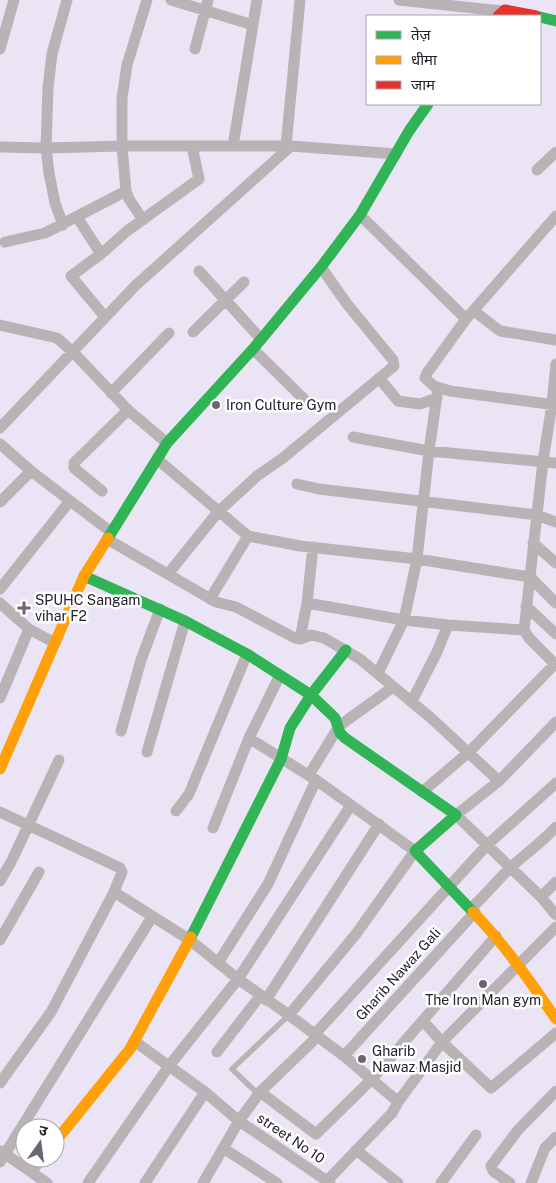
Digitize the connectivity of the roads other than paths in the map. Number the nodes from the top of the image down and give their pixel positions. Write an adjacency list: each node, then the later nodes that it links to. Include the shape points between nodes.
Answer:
1 (14, 0): 14 (street)
2 (67, 0): 23 (street, via 52,54)
3 (147, 0): 18 (street, via 123,82)
4 (172, 0): 8 (street)
5 (258, 0): 13 (street)
6 (300, 0): 21 (street)
7 (400, 0): 9 (street)
8 (206, 5): 13 (street); 16 (street)
9 (500, 14): 10 (street, via 512,10)
10 (531, 15)
11 (541, 18): 12 (street)
12 (556, 21)
13 (253, 25): 20 (street)
14 (2, 31): 15 (street)
15 (0, 49)
16 (195, 49)
17 (427, 105): 25 (street)
18 (122, 146): 19 (street); 23 (street); 27 (street)
19 (192, 146): 20 (street); 31 (street, via 199,179)
20 (233, 146): 21 (street)
21 (288, 146): 25 (street); 40 (street)
22 (0, 147): 23 (street)
23 (46, 148): 32 (street)
24 (556, 152): 26 (street)
25 (396, 154): 28 (street)
26 (537, 170)
27 (126, 191): 30 (street); 31 (street)
28 (360, 215): 35 (street); 39 (street)
29 (556, 216): 39 (street)
30 (77, 218): 32 (street); 34 (street)
31 (143, 220): 34 (street)
32 (63, 225): 33 (street)
33 (5, 242)
34 (101, 254): 40 (street, via 71,276)
35 (321, 267): 44 (street); 49 (street, via 393,360 394,366)
36 (199, 271): 38 (street)
37 (244, 282): 38 (street)
38 (225, 299): 42 (street); 44 (street)
39 (470, 315): 45 (street, via 500,330); 51 (street, via 426,374 425,378)
40 (105, 317): 47 (street)
41 (0, 325): 47 (street, via 53,336)
42 (193, 332)
43 (169, 333): 50 (street)
44 (261, 339): 46 (street)
45 (556, 340)
46 (253, 349): 53 (street); 57 (street)
47 (72, 351): 50 (street); 55 (street)
48 (556, 364): 52 (street)
49 (379, 378): 51 (street, via 398,401 420,404); 69 (street, via 257,476)
50 (112, 393): 54 (street)
51 (437, 393): 52 (street, via 450,391); 59 (street)
52 (554, 404): 61 (street)
53 (312, 407)
54 (128, 410): 57 (street); 65 (street, via 74,463 74,468)
55 (0, 428)
56 (353, 437): 59 (street)
57 (167, 443): 60 (street)
58 (0, 444): 63 (street)
59 (429, 451): 61 (street); 68 (street)
60 (157, 458): 69 (street); 72 (street)
61 (543, 461): 62 (street); 70 (street)
62 (556, 463)
63 (31, 471): 66 (street); 67 (street)
64 (297, 484): 68 (street)
65 (102, 491)
66 (0, 502)
67 (69, 502): 72 (street); 81 (street)
68 (424, 502): 70 (street); 76 (street)
69 (218, 512): 73 (street); 78 (street)
70 (537, 515): 71 (street); 74 (street)
71 (556, 522)
72 (109, 536): 78 (street); 79 (street)
73 (248, 536): 75 (street); 82 (street)
74 (533, 543): 77 (street); 80 (street)
75 (313, 547): 76 (street); 84 (street)
76 (417, 559): 80 (street); 88 (street)
77 (556, 563)
78 (168, 574): 82 (street)
79 (84, 576): 87 (street); 95 (street)
80 (530, 577): 85 (street); 86 (street)
81 (0, 589)
82 (210, 599): 94 (street, via 236,607)
83 (0, 603): 91 (street)
84 (307, 603): 88 (street); 94 (street)
85 (556, 603)
86 (526, 606): 92 (street); 93 (street)
87 (160, 610): 89 (street); 107 (street)
88 (404, 620): 90 (street); 99 (street)
89 (185, 621): 97 (street); 109 (street)
90 (448, 625): 92 (street); 104 (street)
91 (29, 629): 95 (street); 103 (street)
92 (524, 630): 98 (street)
93 (556, 634)
94 (300, 639): 96 (street, via 317,636)
95 (55, 643): 113 (street)
96 (346, 650): 99 (street); 102 (street)
97 (247, 654): 100 (street); 119 (street, via 189,794)
98 (555, 664): 110 (street)
99 (378, 673): 101 (street)
100 (280, 675): 102 (street); 108 (street)
101 (392, 687): 104 (street); 106 (street)
102 (311, 695): 106 (street); 111 (street, via 290,728)
103 (0, 698)
104 (412, 702): 110 (street)
105 (556, 722): 115 (street)
106 (339, 726): 114 (street); 117 (street, via 345,738)
107 (120, 731)
108 (249, 738): 111 (street); 125 (street)
109 (147, 752)
110 (469, 752): 115 (street); 117 (street)
111 (281, 759): 114 (street); 141 (street)
112 (59, 760): 123 (street)
113 (0, 769)
114 (313, 778): 118 (street); 142 (street, via 268,884)
115 (499, 781): 121 (street)
116 (556, 783): 126 (street)
117 (422, 792): 121 (street)
118 (351, 805): 122 (street); 144 (street)
119 (176, 810)
120 (0, 812): 123 (street)
121 (456, 815): 126 (street); 127 (street)
122 (379, 824): 127 (street); 145 (street)
123 (28, 825): 130 (street); 133 (street, via 120,868 122,872)
124 (556, 827): 128 (street, Gharib Nawaz Gali)
125 (213, 828)
126 (487, 845): 128 (street); 132 (street)
127 (415, 851): 132 (street); 146 (street, via 356,934)
128 (510, 868): 134 (street); 135 (street, Gharib Nawaz Gali)
129 (39, 872): 140 (street)
130 (0, 881)
131 (556, 882): 134 (street)
132 (449, 886): 135 (street); 150 (street)
133 (114, 892): 137 (street); 157 (street, via 51,1012)
134 (541, 897): 136 (street)
135 (473, 910): 139 (street); 154 (street, Gharib Nawaz Gali)
136 (556, 915)
137 (152, 917): 141 (street); 168 (street)
138 (556, 927): 143 (street)
139 (496, 936): 143 (street); 148 (street)
140 (0, 940)
141 (190, 940): 142 (street); 151 (street)
142 (218, 963): 144 (street)
143 (519, 965): 147 (street); 152 (street)
144 (238, 979): 145 (street); 155 (street)
145 (263, 998): 146 (street); 153 (street)
146 (289, 1016): 150 (street); 160 (lane, via 232,1069)
147 (556, 1019)
148 (423, 1021): 152 (street); 156 (street)
149 (556, 1033): 152 (street, via 492,1088)
150 (316, 1036): 154 (street); 160 (street)
151 (134, 1041): 155 (street, street No 10); 163 (street)
152 (442, 1042): 161 (street)
153 (218, 1052)
154 (344, 1056): 156 (street)
155 (170, 1066): 159 (street, street No 10); 171 (street)
156 (372, 1079): 160 (street, via 316,1134); 161 (street)
157 (0, 1083)
158 (556, 1091): 177 (street, via 518,1130 491,1166)
159 (205, 1092): 162 (street, street No 10); 172 (street)
160 (259, 1094): 162 (street)
161 (398, 1102): 167 (street, via 392,1113)
162 (238, 1121): 166 (street); 170 (street, street No 10)
163 (65, 1130)
164 (476, 1135): 176 (street)
165 (556, 1137): 178 (street, via 545,1148)
166 (223, 1148): 173 (street); 174 (street)
167 (356, 1150): 170 (street); 175 (street)
168 (2, 1155): 169 (street)
169 (39, 1179)
170 (328, 1182)
171 (88, 1183)
172 (145, 1183)
173 (203, 1183)
174 (277, 1183)
175 (398, 1183)
176 (441, 1183)
177 (510, 1183)
178 (531, 1183)

